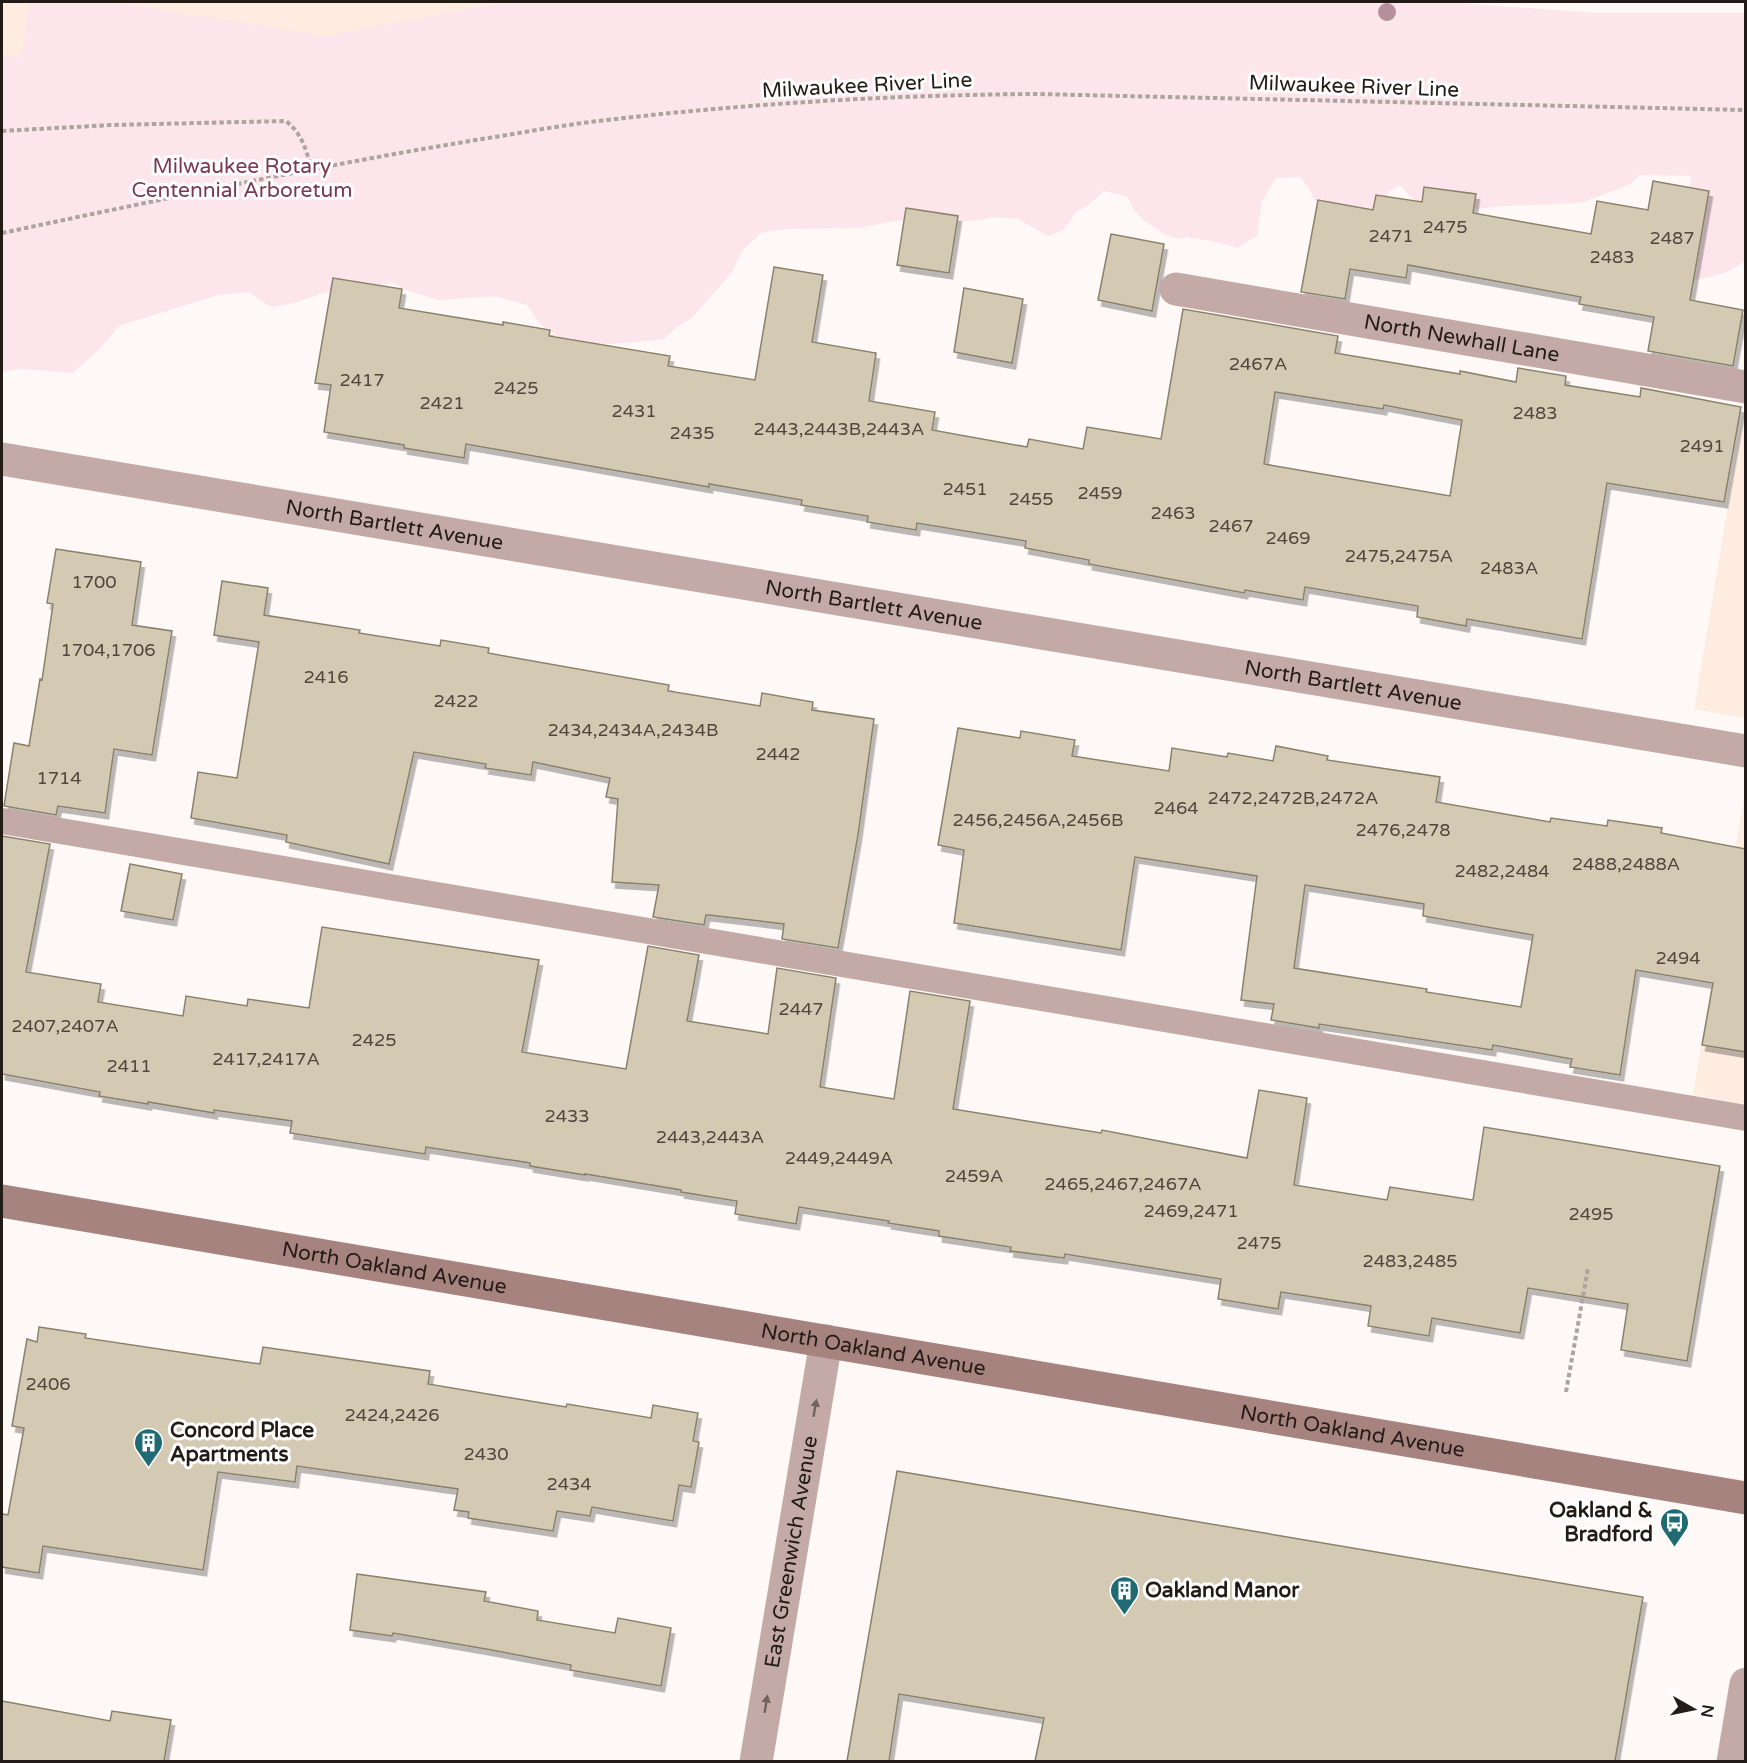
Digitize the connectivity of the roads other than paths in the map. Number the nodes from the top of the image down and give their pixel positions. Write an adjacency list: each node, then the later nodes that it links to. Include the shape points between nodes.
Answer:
1 (1176, 289): 2 (street, North Newhall Lane)
2 (1746, 387)
3 (2, 459): 4 (street, North Bartlett Avenue)
4 (1746, 751)
5 (2, 821): 6 (lane)
6 (1746, 1118)
7 (2, 1201): 8 (main road, North Oakland Avenue)
8 (826, 1341): 9 (main road, North Oakland Avenue); 11 (street, East Greenwich Avenue, one-way to 8)
9 (1746, 1498)
10 (1746, 1684): 12 (street)
11 (756, 1761)
12 (1732, 1761)

